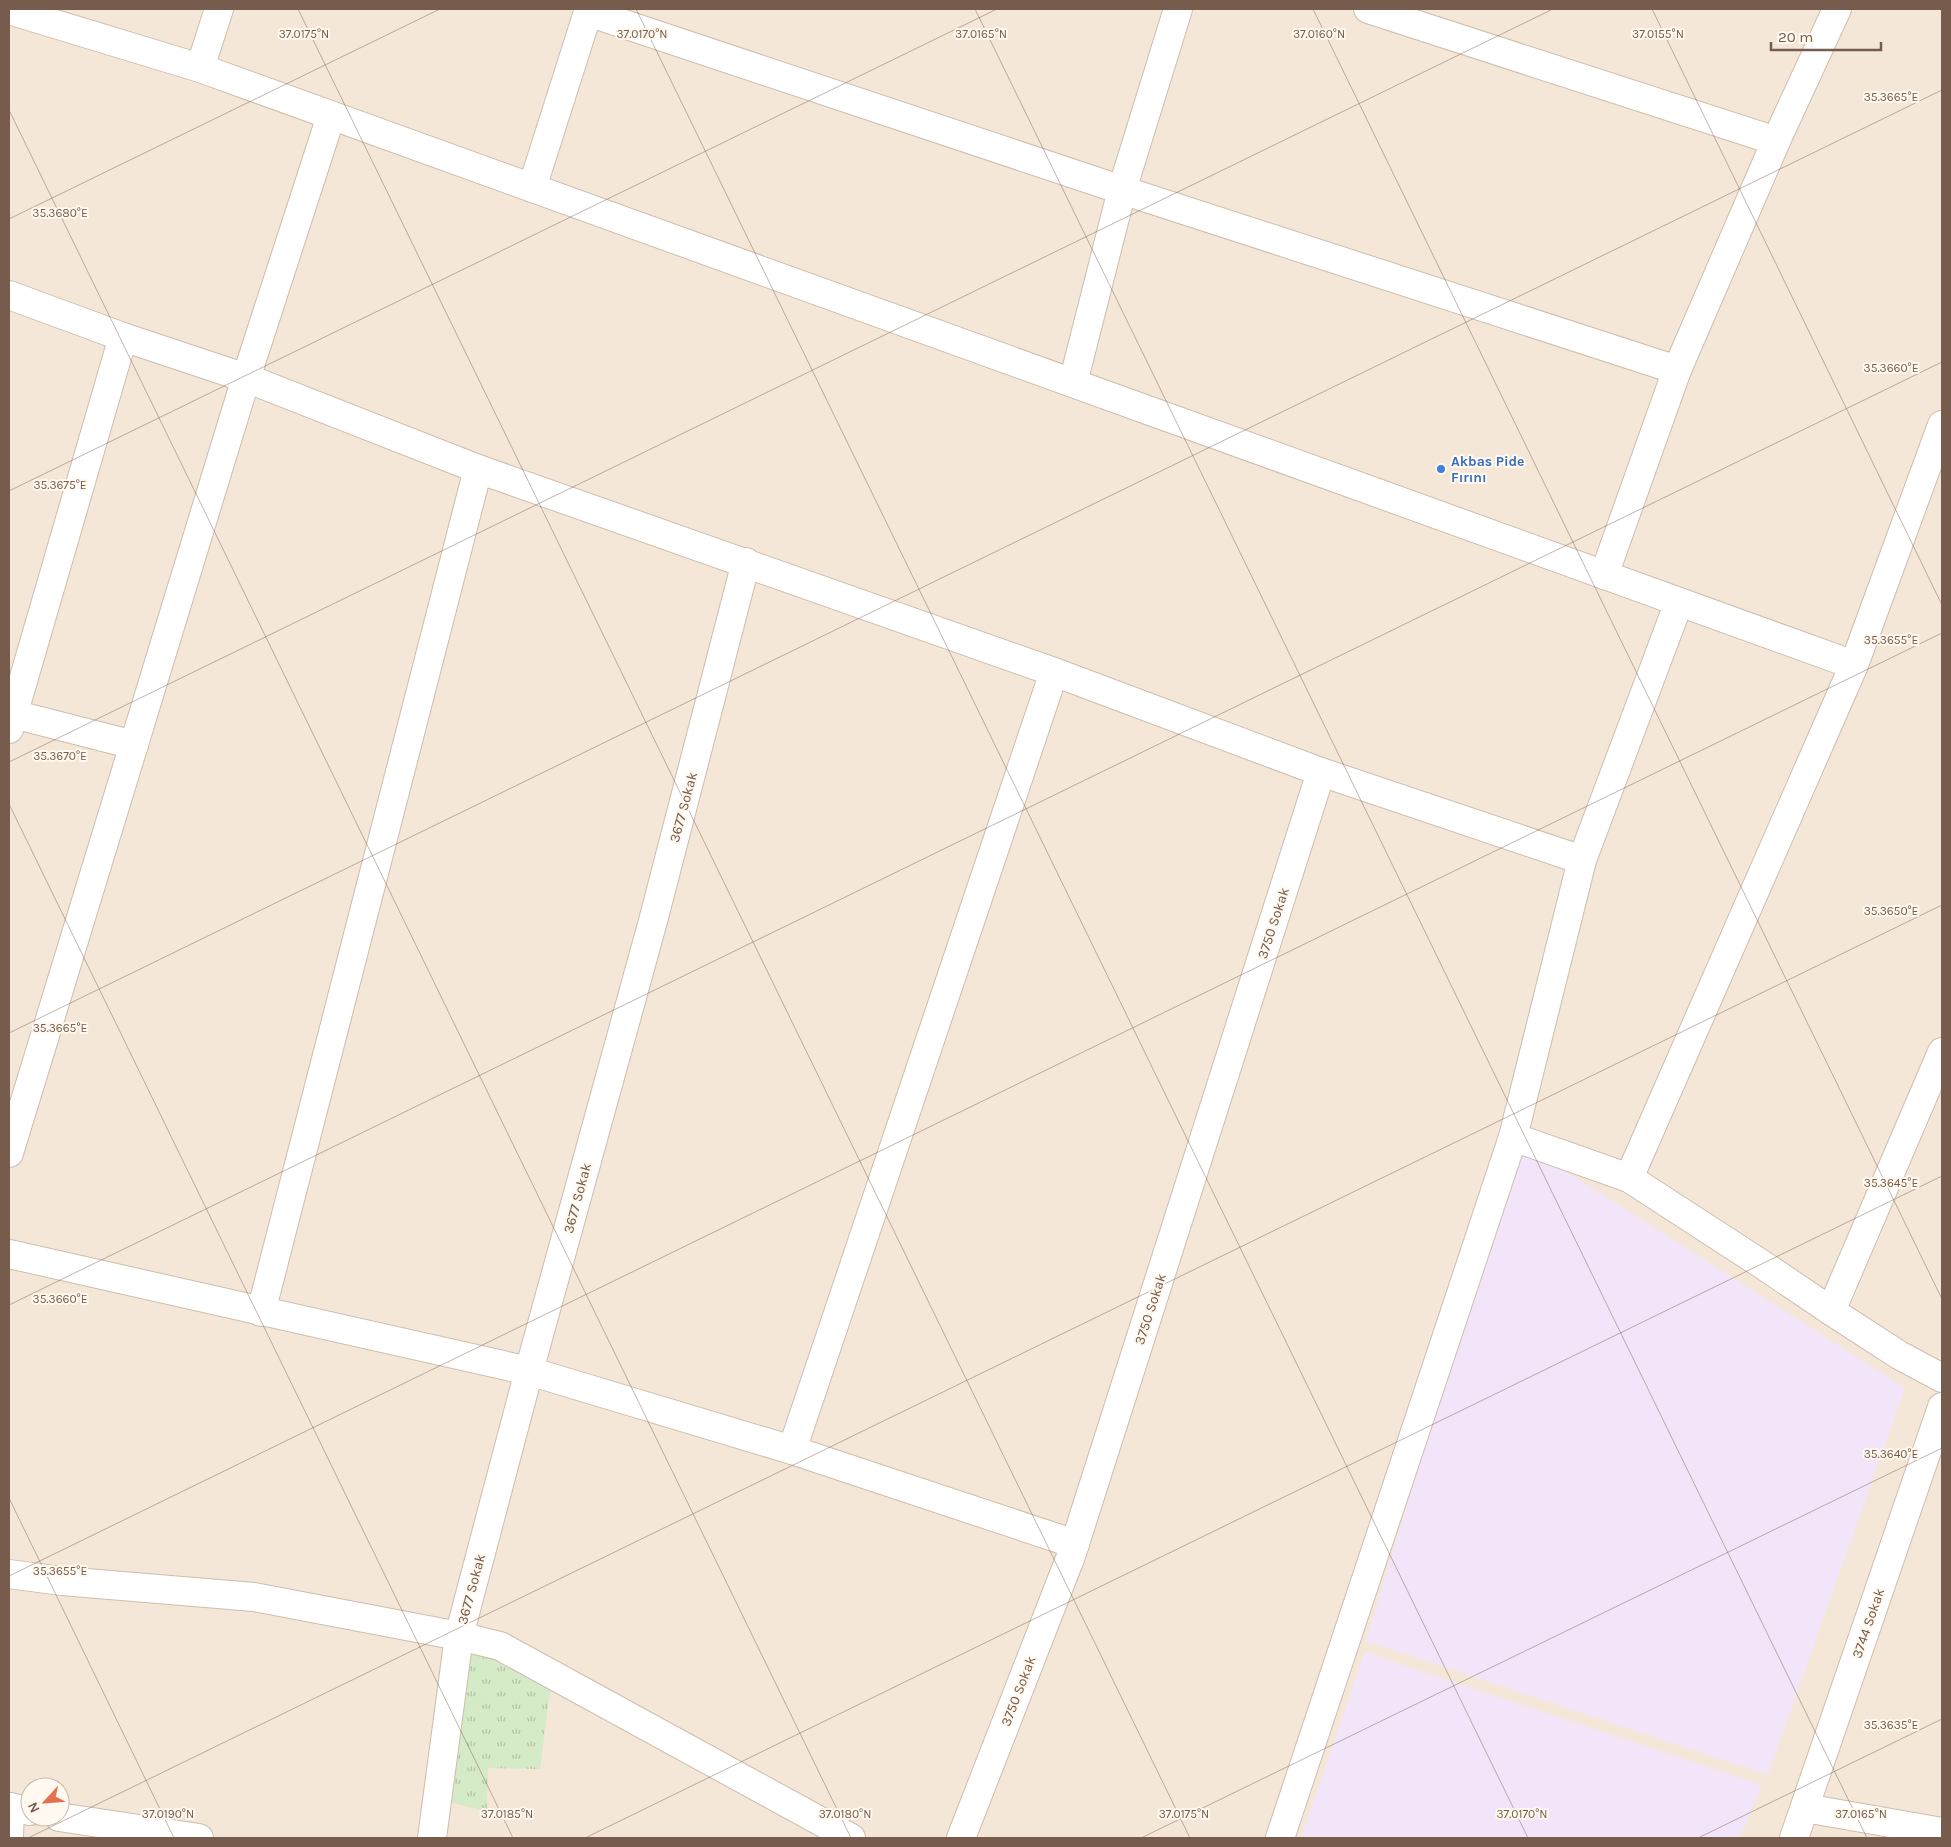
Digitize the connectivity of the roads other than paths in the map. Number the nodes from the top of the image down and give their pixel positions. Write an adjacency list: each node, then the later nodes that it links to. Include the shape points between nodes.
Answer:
1 (219, 9): 7 (street)
2 (1178, 9): 11 (street)
3 (1368, 9): 9 (street)
4 (1837, 9): 9 (street)
5 (9, 10): 7 (street)
6 (588, 10): 10 (street); 11 (street)
7 (200, 68): 8 (street)
8 (331, 116): 10 (street); 15 (street)
9 (1776, 141): 14 (street)
10 (532, 188): 16 (street)
11 (1122, 190): 14 (street); 16 (street)
12 (9, 295): 13 (street)
13 (122, 337): 15 (street); 24 (street)
14 (1678, 370): 20 (street)
15 (246, 378): 18 (street); 25 (street)
16 (1073, 383): 20 (street)
17 (1940, 437): 22 (street)
18 (478, 469): 19 (street); 33 (street)
19 (746, 562): 23 (street); 35 (street, 3677 Sokak, via 653,921)
20 (1604, 575): 21 (street)
21 (1679, 602): 22 (street); 27 (street)
22 (1854, 664): 31 (street)
23 (1054, 672): 26 (street); 38 (street)
24 (10, 719): 25 (street)
25 (134, 745): 30 (street)
26 (1321, 772): 27 (street); 39 (street, 3750 Sokak)
27 (1582, 860): 29 (street)
28 (1942, 1052): 34 (street)
29 (1513, 1137): 31 (street); 51 (street)
30 (9, 1153)
31 (1630, 1178): 34 (street)
32 (9, 1254): 33 (street)
33 (261, 1312): 35 (street)
34 (1831, 1312): 36 (street)
35 (529, 1371): 38 (street); 41 (street, 3677 Sokak)
36 (1942, 1378)
37 (1942, 1407): 43 (street, 3744 Sokak)
38 (792, 1450): 39 (street)
39 (1075, 1544): 50 (street, 3750 Sokak)
40 (9, 1574): 41 (street, via 254,1597)
41 (459, 1636): 48 (street, 3677 Sokak); 49 (street, via 500,1646)
42 (16, 1808): 46 (street)
43 (1805, 1808): 45 (street); 52 (street, 3744 Sokak)
44 (70, 1819): 47 (street)
45 (1942, 1832)
46 (9, 1838)
47 (199, 1838)
48 (432, 1838)
49 (851, 1838)
50 (960, 1838)
51 (1280, 1838)
52 (1794, 1838)

